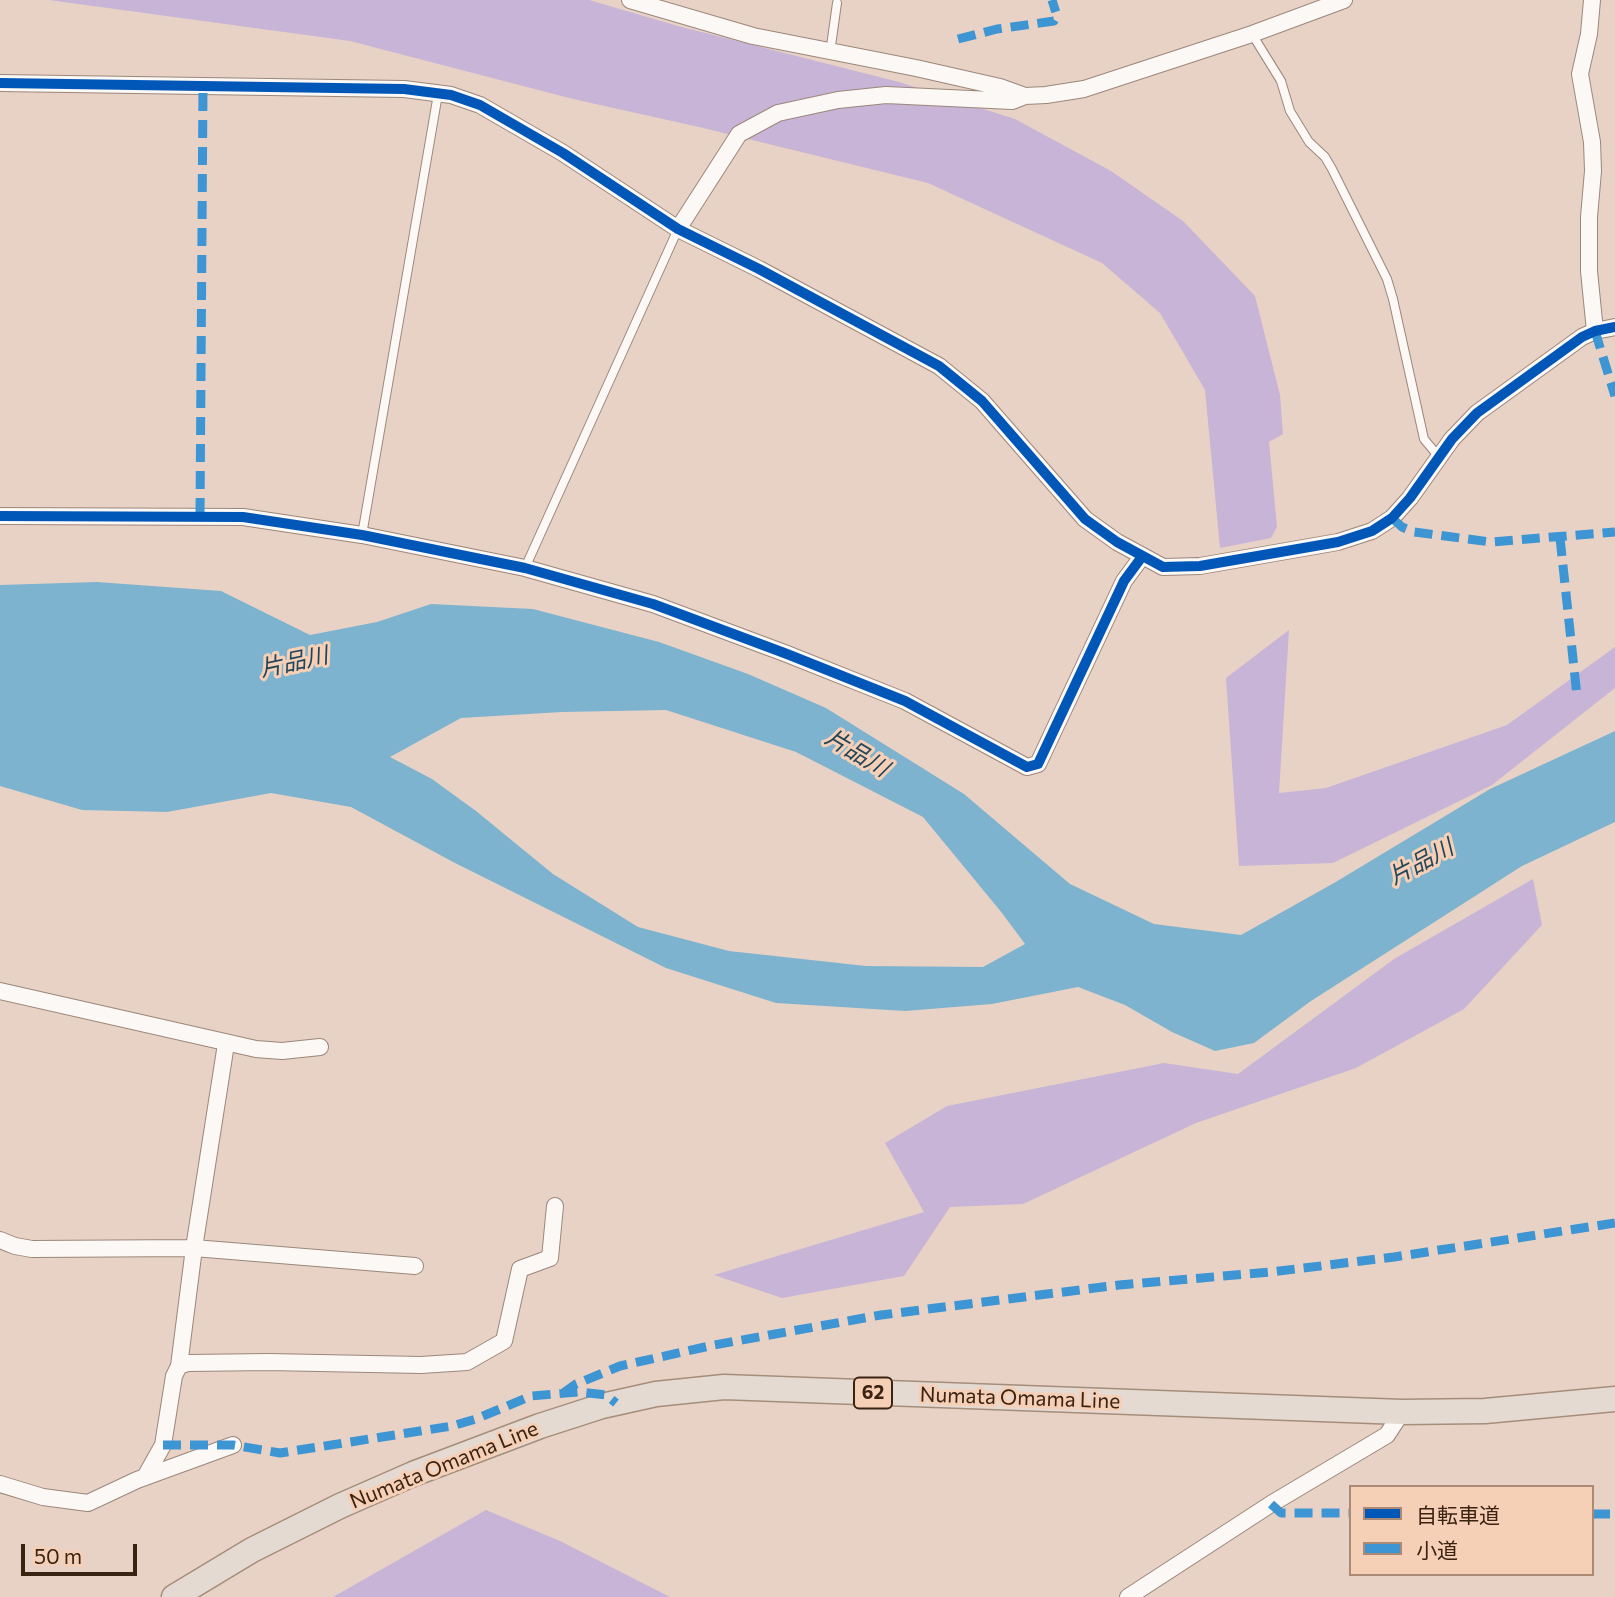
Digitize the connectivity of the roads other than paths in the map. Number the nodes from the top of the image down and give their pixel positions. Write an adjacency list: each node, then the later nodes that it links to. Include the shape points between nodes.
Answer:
1 (630, 0): 6 (street, via 752,36)
2 (1592, 0): 12 (street, via 1580,74 1592,142 1589,271)
3 (1339, 1): 5 (street)
4 (837, 3): 6 (lane)
5 (1252, 34): 9 (street, via 1084,89); 13 (lane, via 1281,80 1290,111 1332,169 1387,279 1424,439)
6 (830, 52): 9 (street)
7 (0, 83): 8 (street, via 404,89)
8 (438, 94): 10 (street, via 480,105 564,153); 15 (lane)
9 (1025, 96): 10 (street, via 1012,101 886,95 778,113 739,134)
10 (678, 229): 16 (street, via 939,366 982,401 1085,519); 17 (lane)
11 (1615, 327): 12 (street)
12 (1595, 331): 13 (street, via 1477,413)
13 (1439, 458): 16 (street, via 1392,518 1359,536 1200,566 1163,567)
14 (0, 516): 15 (street, via 243,517)
15 (362, 535): 17 (street)
16 (1141, 558): 17 (street, via 1124,581 1038,764 1027,768 905,701 787,653 653,604)
17 (525, 568)
18 (0, 991): 19 (street)
19 (226, 1044): 20 (street, via 282,1051); 23 (street)
20 (320, 1047)
21 (555, 1206): 25 (street, via 550,1258 520,1269 505,1341 467,1362)
22 (0, 1240): 23 (street, via 32,1249)
23 (194, 1248): 24 (street); 25 (street)
24 (415, 1266)
25 (179, 1366): 29 (street, via 163,1445)
26 (1615, 1399): 27 (main road, Numata Omama Line / 62, via 1485,1411)
27 (1402, 1412): 31 (street, via 1387,1435 1271,1504); 32 (main road, Numata Omama Line / 62, via 724,1387 656,1394 540,1426 413,1475 252,1550)
28 (233, 1445): 29 (street)
29 (145, 1477): 30 (street, via 88,1503 43,1497)
30 (0, 1484)
31 (1147, 1591): 33 (street)
32 (174, 1597)
33 (1128, 1597)

